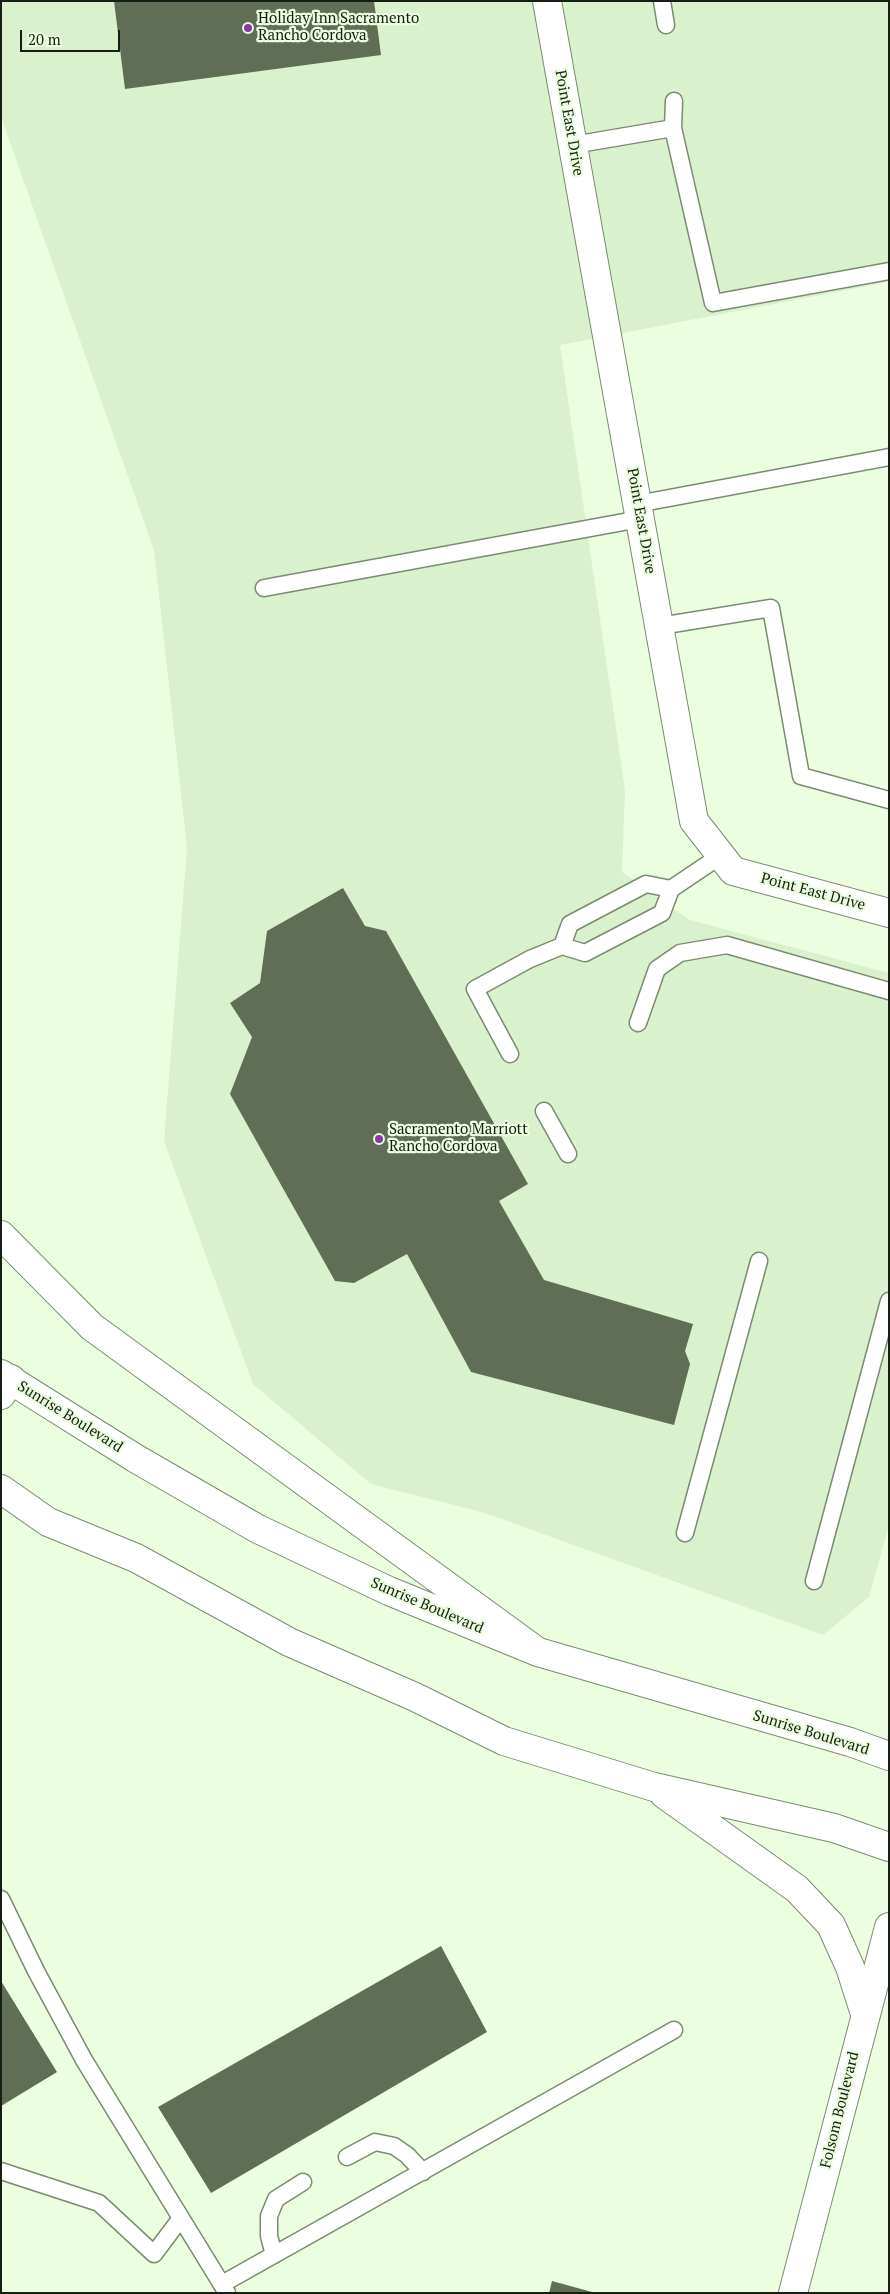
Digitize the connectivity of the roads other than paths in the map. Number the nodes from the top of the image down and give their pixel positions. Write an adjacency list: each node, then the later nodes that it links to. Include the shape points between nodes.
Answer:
1 (547, 1): 6 (main road, Point East Drive)
2 (662, 1): 3 (lane)
3 (666, 25)
4 (674, 101): 5 (lane)
5 (673, 128): 6 (lane); 7 (lane, via 713,303)
6 (573, 145): 9 (main road, Point East Drive)
7 (889, 271)
8 (889, 457): 9 (lane)
9 (639, 512): 10 (lane); 11 (main road, Point East Drive)
10 (264, 588)
11 (660, 626): 12 (lane, via 771,608 800,776); 13 (main road, Point East Drive, via 694,820)
12 (889, 800)
13 (720, 856): 14 (lane); 15 (main road, Point East Drive, via 733,871)
14 (671, 889): 16 (lane, via 646,884 638,888 570,924); 16 (lane, via 662,913 585,953)
15 (889, 913)
16 (562, 946): 19 (lane, via 530,959 476,989)
17 (889, 991): 18 (lane, via 727,946 680,953 657,969)
18 (638, 1023)
19 (510, 1054)
20 (544, 1111): 21 (lane)
21 (568, 1154)
22 (1, 1235): 29 (main road, via 92,1327)
23 (759, 1261): 27 (lane)
24 (889, 1301): 28 (lane)
25 (5, 1383): 29 (main road, Sunrise Boulevard, via 258,1529 389,1591)
26 (1, 1489): 31 (main road, via 48,1522 136,1558 289,1642 415,1697 504,1741)
27 (685, 1533)
28 (814, 1581)
29 (538, 1652): 30 (main road, Sunrise Boulevard)
30 (889, 1756)
31 (654, 1788): 32 (main road, via 834,1828); 35 (main road, via 797,1890 831,1925 850,1967)
32 (889, 1847)
33 (1, 1900): 41 (lane, via 84,2060)
34 (889, 1927): 35 (main road, Folsom Boulevard)
35 (865, 2014): 44 (main road, Folsom Boulevard)
36 (674, 2030): 39 (lane)
37 (346, 2157): 39 (lane, via 375,2142 394,2146)
38 (1, 2171): 41 (lane, via 99,2203 154,2254)
39 (423, 2172): 42 (lane)
40 (303, 2182): 42 (lane, via 276,2199 269,2216 269,2236)
41 (181, 2218): 43 (lane)
42 (274, 2255): 43 (lane)
43 (224, 2289)
44 (793, 2293)

